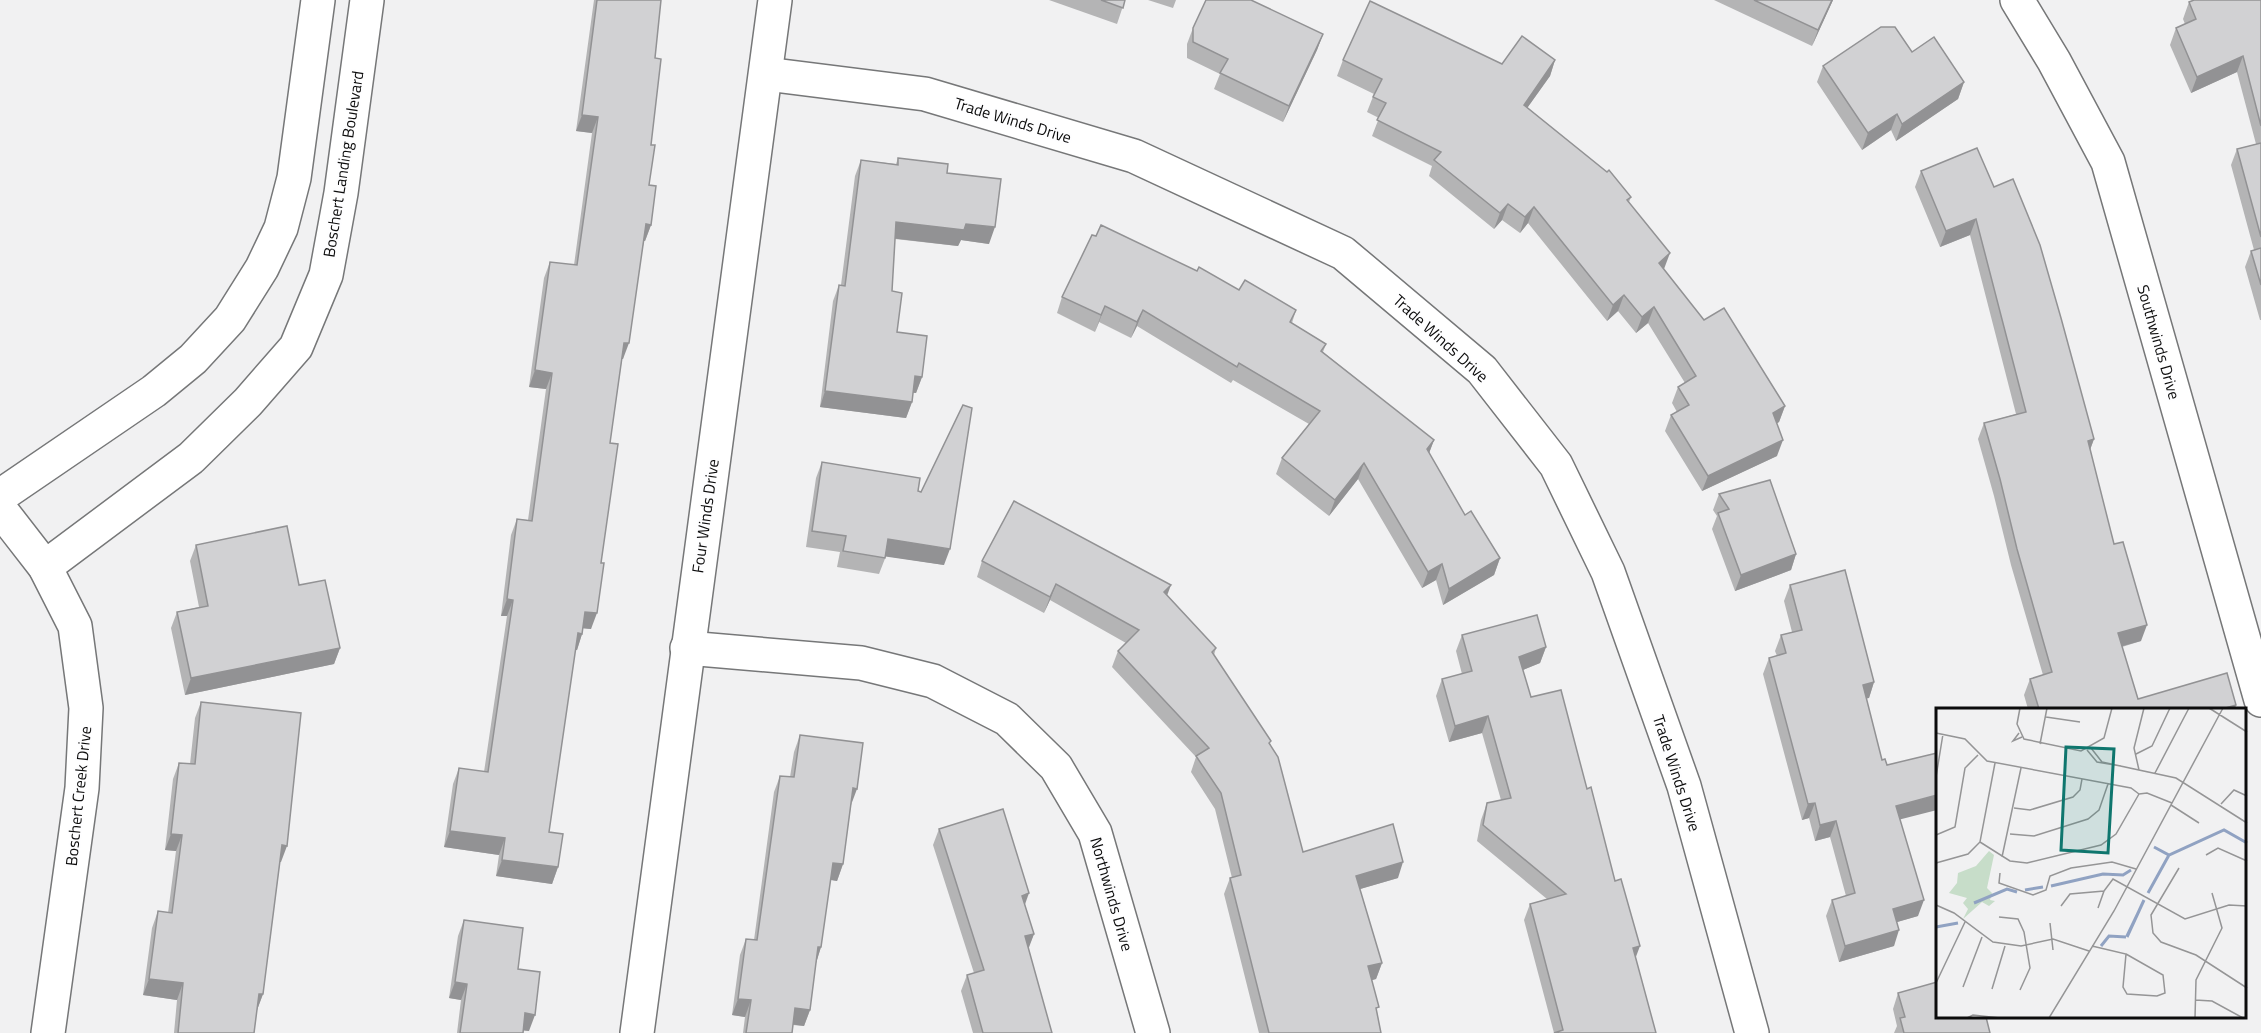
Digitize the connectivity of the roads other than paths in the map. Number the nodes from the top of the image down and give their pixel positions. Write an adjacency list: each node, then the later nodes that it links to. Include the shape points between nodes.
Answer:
1 (318, 0): 6 (street, via 294,178 281,228 230,319 193,359 154,391)
2 (367, 0): 8 (street, Boschert Landing Boulevard, via 326,275 296,347 248,402 190,458)
3 (775, 0): 5 (street, Four Winds Drive)
4 (2017, 0): 10 (street, Southwinds Drive, via 2108,162)
5 (766, 74): 9 (street, Four Winds Drive); 14 (street, Trade Winds Drive, via 925,94 1134,156 1343,253 1482,370 1556,465 1608,572 1684,786)
6 (0, 496)
7 (0, 509): 8 (street, Boschert Creek Drive)
8 (45, 567): 11 (street, Boschert Creek Drive, via 75,626 86,708 82,788)
9 (687, 648): 12 (street, Four Winds Drive); 13 (street, Northwinds Drive, via 861,663 933,681 1007,719 1056,767 1095,833)
10 (2261, 700)
11 (48, 1033)
12 (637, 1033)
13 (1153, 1033)
14 (1752, 1033)

